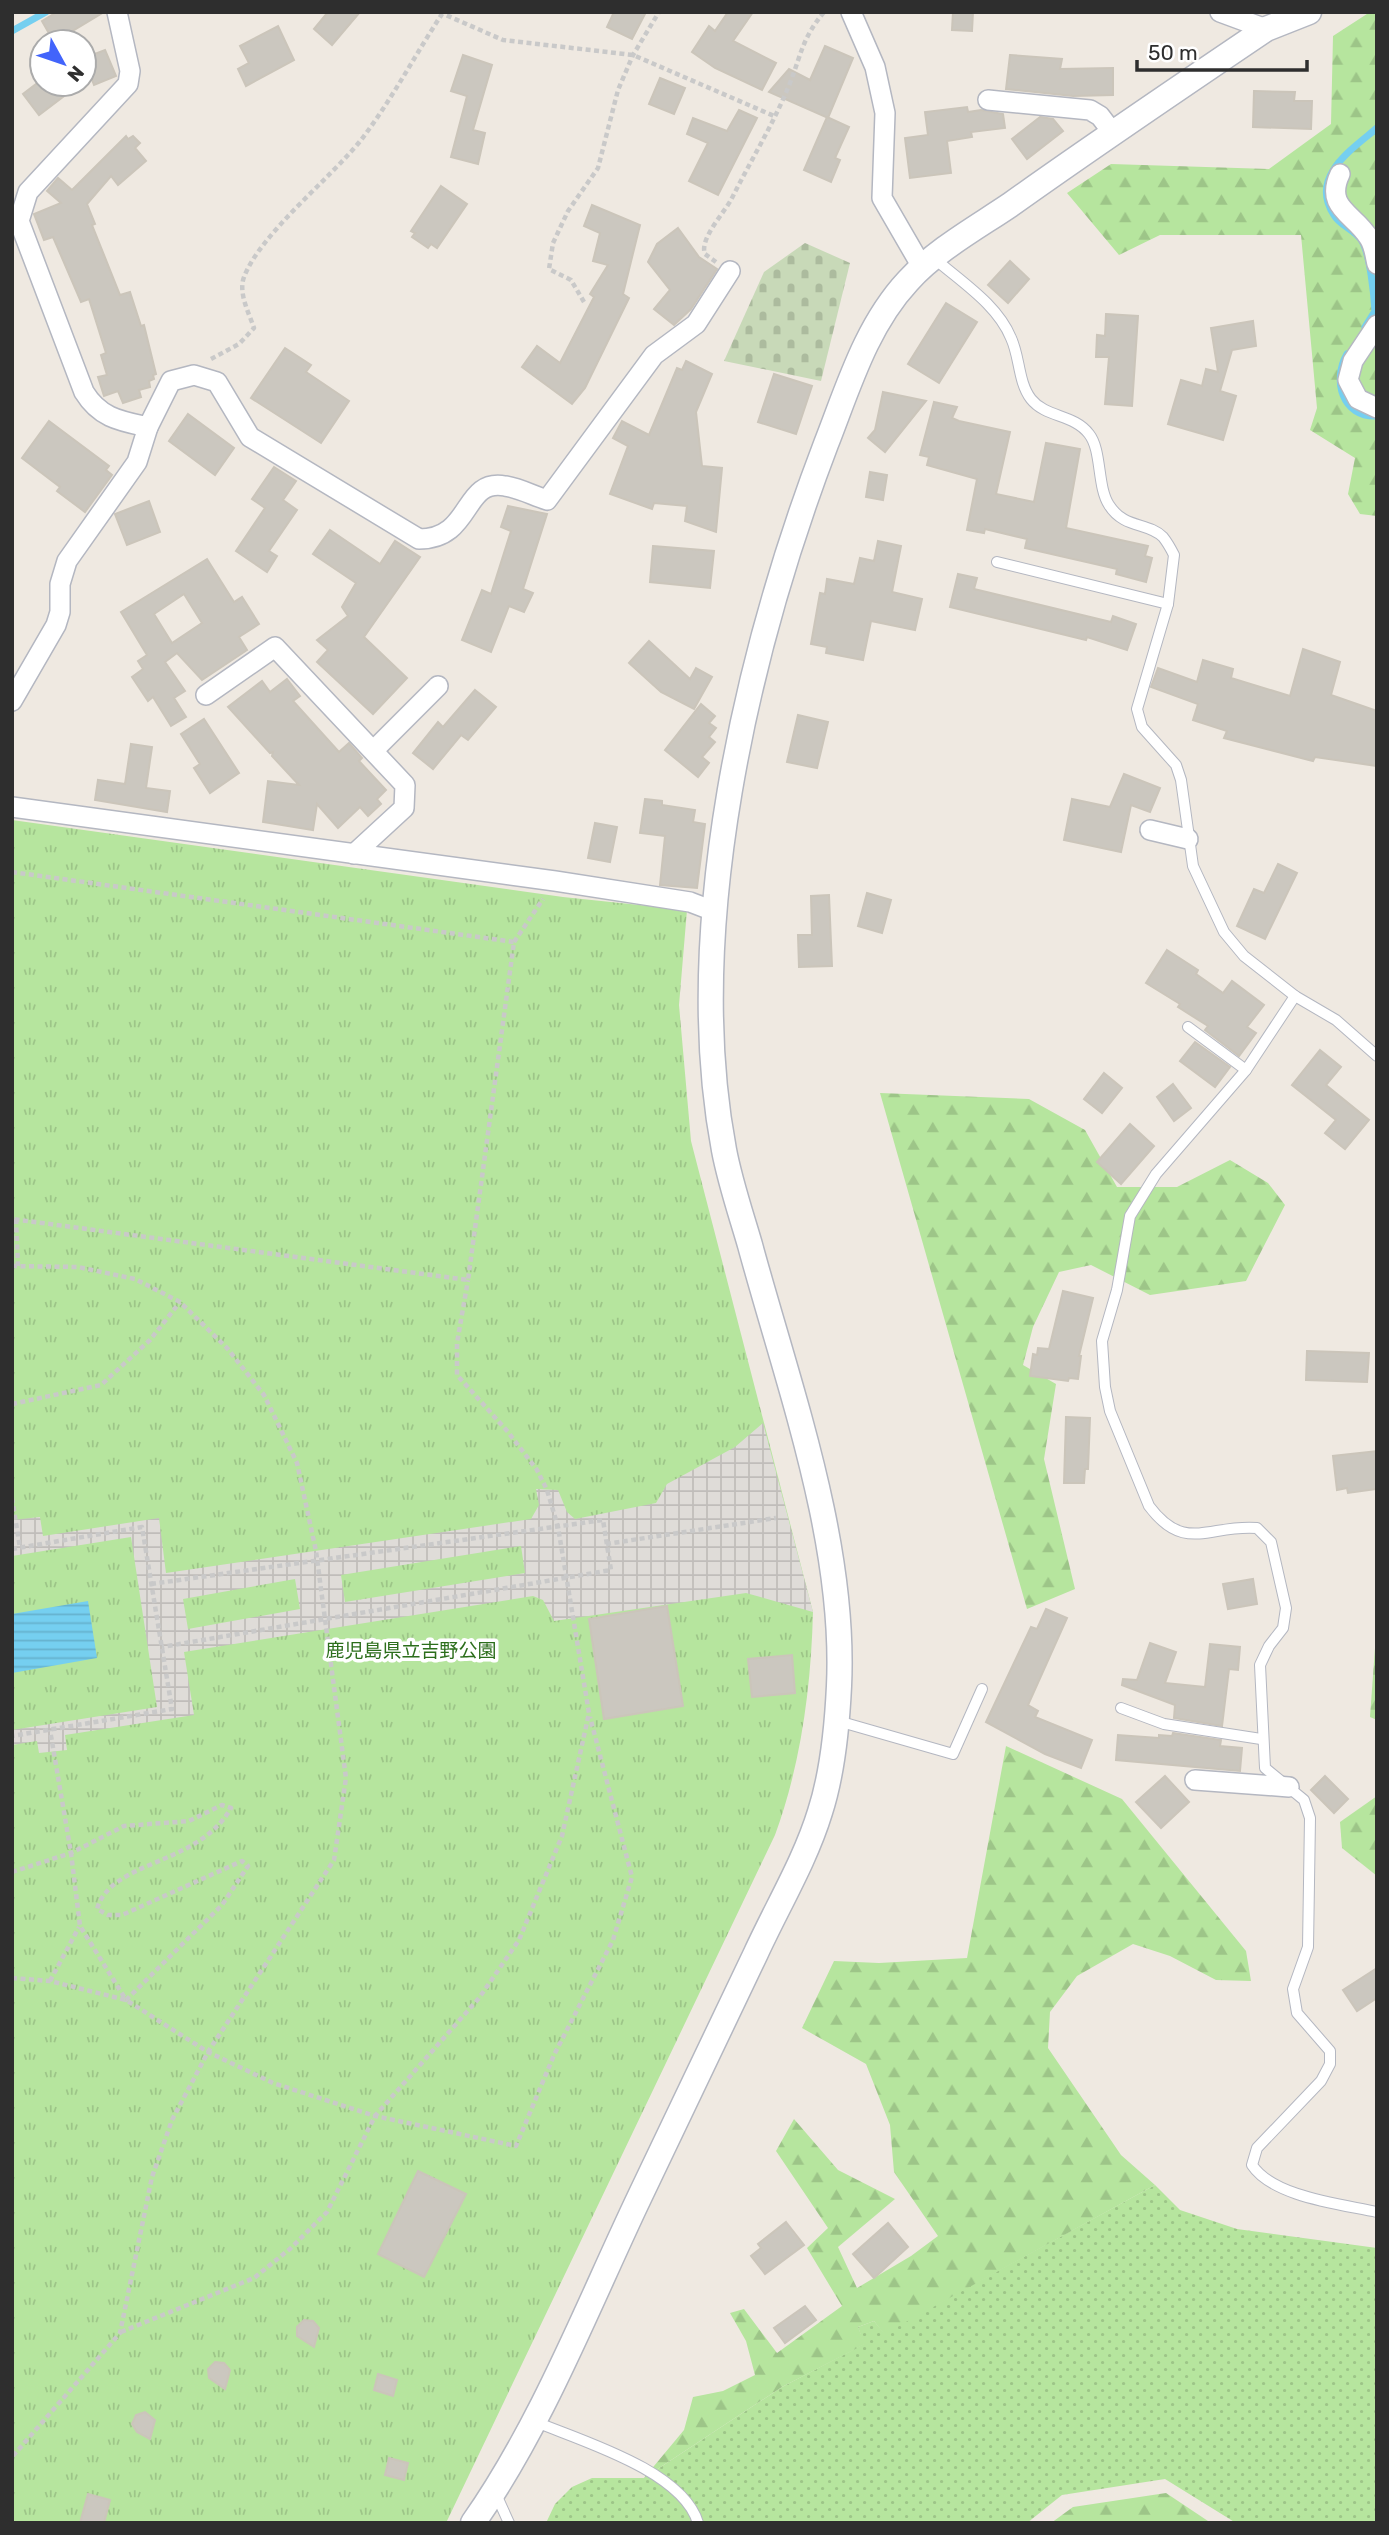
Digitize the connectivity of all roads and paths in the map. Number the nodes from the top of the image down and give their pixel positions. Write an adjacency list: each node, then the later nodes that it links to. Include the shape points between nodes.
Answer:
1 (117, 12): 21 (street, via 131,71 128,84 28,192 19,221 90,403 111,419)
2 (659, 12): 9 (path)
3 (824, 12): 11 (path, via 806,35)
4 (851, 12): 14 (street, via 875,67 885,113 882,198)
5 (1220, 12): 8 (street)
6 (1309, 12): 8 (street)
7 (440, 13): 9 (path, via 503,40); 19 (path, via 361,139 248,267 242,281 254,328 239,344)
8 (1266, 29): 12 (street)
9 (633, 55): 11 (path); 17 (path, via 618,90 598,168 553,243 549,269 571,280)
10 (988, 100): 12 (street, via 1090,110)
11 (774, 116): 16 (path, via 705,243 705,254)
12 (1113, 133): 14 (street)
13 (1339, 174): 15 (street, via 1335,184 1338,203 1369,238)
14 (928, 263): 23 (lane, via 999,315 1012,339 1032,401 1045,411 1072,419 1091,435 1107,503 1130,524 1161,535 1174,555); 34 (street, via 905,284 857,363 782,569 758,652 732,788)
15 (1377, 264)
16 (730, 271): 21 (street, via 696,324 654,355 547,500 504,486 486,486 449,533 436,539 419,539 250,437 217,382 194,375 172,381)
17 (584, 302)
18 (1377, 325): 20 (street, via 1353,361 1348,380 1358,399)
19 (209, 360)
20 (1377, 408)
21 (148, 427): 26 (street, via 137,461 67,561 56,625)
22 (997, 562): 23 (lane)
23 (1168, 604): 30 (lane, via 1137,709 1142,727 1176,765)
24 (438, 686): 27 (street)
25 (206, 695): 27 (street, via 275,647)
26 (12, 701)
27 (374, 751): 31 (street, via 405,785 404,808)
28 (12, 807): 31 (street)
29 (1150, 830): 30 (street)
30 (1188, 839): 36 (lane, via 1193,866 1224,932 1244,956)
31 (354, 854): 33 (street)
32 (12, 872): 35 (path)
33 (555, 881): 34 (street, via 690,902); 35 (path)
34 (716, 912): 59 (street, via 712,1016 725,1152 823,1512 839,1603)
35 (514, 942): 42 (path)
36 (1295, 996): 38 (lane, via 1336,1020); 39 (lane)
37 (1188, 1027): 39 (lane)
38 (1377, 1056)
39 (1246, 1070): 62 (lane, via 1156,1174 1130,1216 1117,1290 1102,1340 1110,1411 1158,1519 1182,1535 1237,1526 1257,1528 1270,1542 1286,1608 1283,1628 1261,1665)
40 (14, 1219): 41 (path); 42 (path)
41 (15, 1266): 43 (path, via 78,1267 135,1279)
42 (468, 1280): 47 (path, via 457,1343 457,1375 537,1470)
43 (180, 1302): 44 (path, via 150,1340 101,1385); 51 (path, via 227,1348 264,1395 297,1463)
44 (12, 1404)
45 (12, 1498): 49 (path)
46 (776, 1518): 48 (path)
47 (558, 1527): 48 (path, via 603,1520); 51 (path); 52 (path)
48 (606, 1544): 52 (path, via 611,1570)
49 (20, 1548): 50 (path); 53 (path, via 142,1527)
50 (12, 1549)
51 (317, 1561): 53 (path); 54 (path)
52 (565, 1577): 54 (path); 58 (path)
53 (151, 1584): 55 (path)
54 (326, 1619): 55 (path); 71 (path, via 346,1778 334,1860)
55 (162, 1647): 60 (path, via 172,1709)
56 (982, 1689): 59 (lane, via 953,1755)
57 (1121, 1708): 62 (lane, via 1164,1724)
58 (589, 1713): 72 (path, via 562,1836 519,1940 479,1998); 72 (path, via 632,1877 613,1940 554,2055 516,2146)
59 (837, 1721): 75 (street, via 820,1813 810,1837 726,2022)
60 (50, 1730): 61 (path); 65 (path)
61 (12, 1736)
62 (1261, 1739): 64 (lane, via 1265,1768)
63 (1195, 1780): 64 (street)
64 (1289, 1787): 73 (lane, via 1304,1800 1310,1818 1308,1947 1293,1989 1297,2013 1330,2051 1330,2063 1321,2081 1257,2148 1252,2165 1276,2187)
65 (71, 1853): 66 (path); 67 (path); 70 (path, via 124,1826 189,1821 222,1805 231,1808 209,1837 177,1856 116,1880 102,1894 97,1909 108,1916 122,1915 242,1861 248,1866 222,1905)
66 (12, 1872)
67 (80, 1926): 69 (path); 70 (path)
68 (12, 1978): 69 (path)
69 (50, 1981): 70 (path)
70 (126, 2000): 71 (path)
71 (208, 2052): 72 (path, via 273,2083); 74 (path, via 172,2120 152,2177)
72 (375, 2116): 74 (path, via 327,2212 292,2248 254,2278)
73 (1377, 2213)
74 (120, 2333): 76 (path)
75 (532, 2420): 77 (street); 80 (lane, via 649,2468 687,2504)
76 (12, 2457)
77 (495, 2491): 78 (street); 79 (lane)
78 (473, 2523)
79 (509, 2523)
80 (698, 2523)

